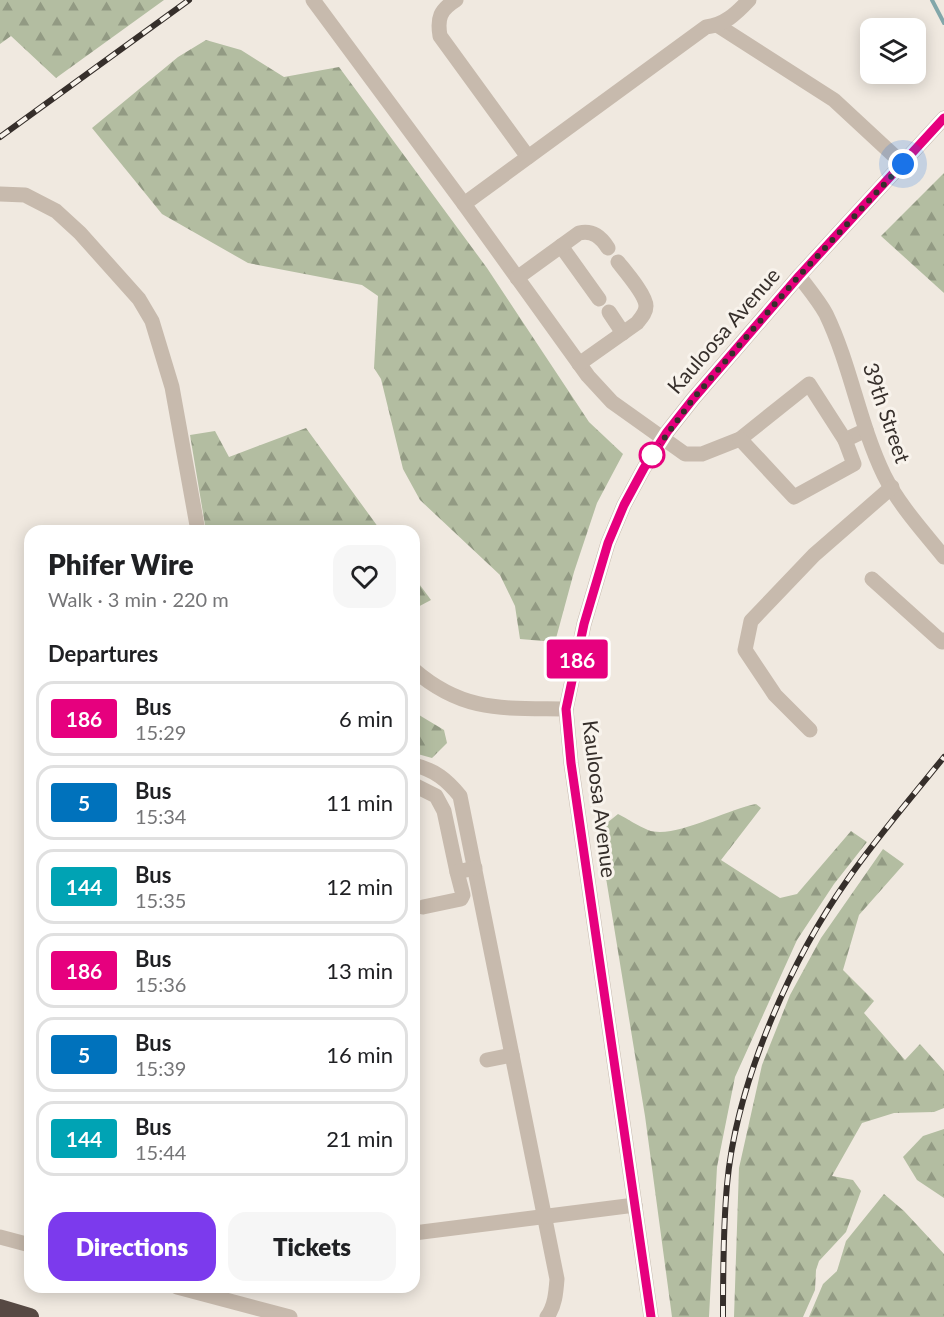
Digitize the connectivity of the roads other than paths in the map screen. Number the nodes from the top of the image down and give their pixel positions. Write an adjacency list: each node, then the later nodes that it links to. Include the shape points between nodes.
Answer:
1 (313, 0): 9 (street)
2 (749, 0): 4 (street)
3 (449, 2): 6 (street, via 438,21 440,36)
4 (717, 25): 6 (street, via 706,27); 7 (street, via 834,100)
5 (944, 118): 7 (street, Kauloosa Avenue)
6 (528, 158): 9 (street)
7 (903, 164): 13 (street, Kauloosa Avenue)
8 (0, 194): 24 (street, via 25,195 56,211 139,298 152,321 172,387)
9 (464, 204): 14 (street)
10 (561, 246): 11 (street, via 586,231); 14 (street); 15 (street)
11 (609, 248)
12 (618, 262): 17 (street, via 644,298 646,307 643,316)
13 (799, 276): 19 (street, 39th Street, via 825,311 843,354); 20 (street, Kauloosa Avenue)
14 (517, 278): 18 (street)
15 (599, 299)
16 (609, 312): 17 (street)
17 (623, 333): 18 (street)
18 (579, 364): 20 (street, via 612,402)
19 (866, 430): 22 (street); 23 (street, 39th Street)
20 (663, 439): 21 (street, via 685,454 702,454); 29 (street, Kauloosa Avenue, via 624,505 608,543 584,624)
21 (740, 439): 22 (street, via 809,384); 22 (street, via 794,497 854,464)
22 (845, 440)
23 (892, 487): 25 (street, 39th Street); 30 (street, via 814,555 751,621 745,650 775,695)
24 (197, 525)
25 (944, 557)
26 (872, 579): 27 (street)
27 (944, 640)
28 (420, 674): 29 (street, via 470,703)
29 (566, 709): 38 (street, Kauloosa Avenue)
30 (810, 730)
31 (420, 766): 33 (street, via 446,779 460,796)
32 (420, 788): 34 (street, via 436,796 444,811)
33 (475, 868): 34 (street); 36 (street)
34 (457, 872): 35 (street, via 461,899)
35 (423, 907)
36 (512, 1055): 37 (street); 39 (street)
37 (487, 1060)
38 (635, 1205): 39 (street); 48 (street, Kauloosa Avenue)
39 (544, 1215): 40 (street); 47 (street, via 557,1279 556,1296)
40 (420, 1232)
41 (0, 1237): 42 (street)
42 (24, 1243)
43 (218, 1293): 46 (street)
44 (0, 1308): 45 (highway)
45 (30, 1317)
46 (290, 1317)
47 (547, 1317)
48 (651, 1317)

